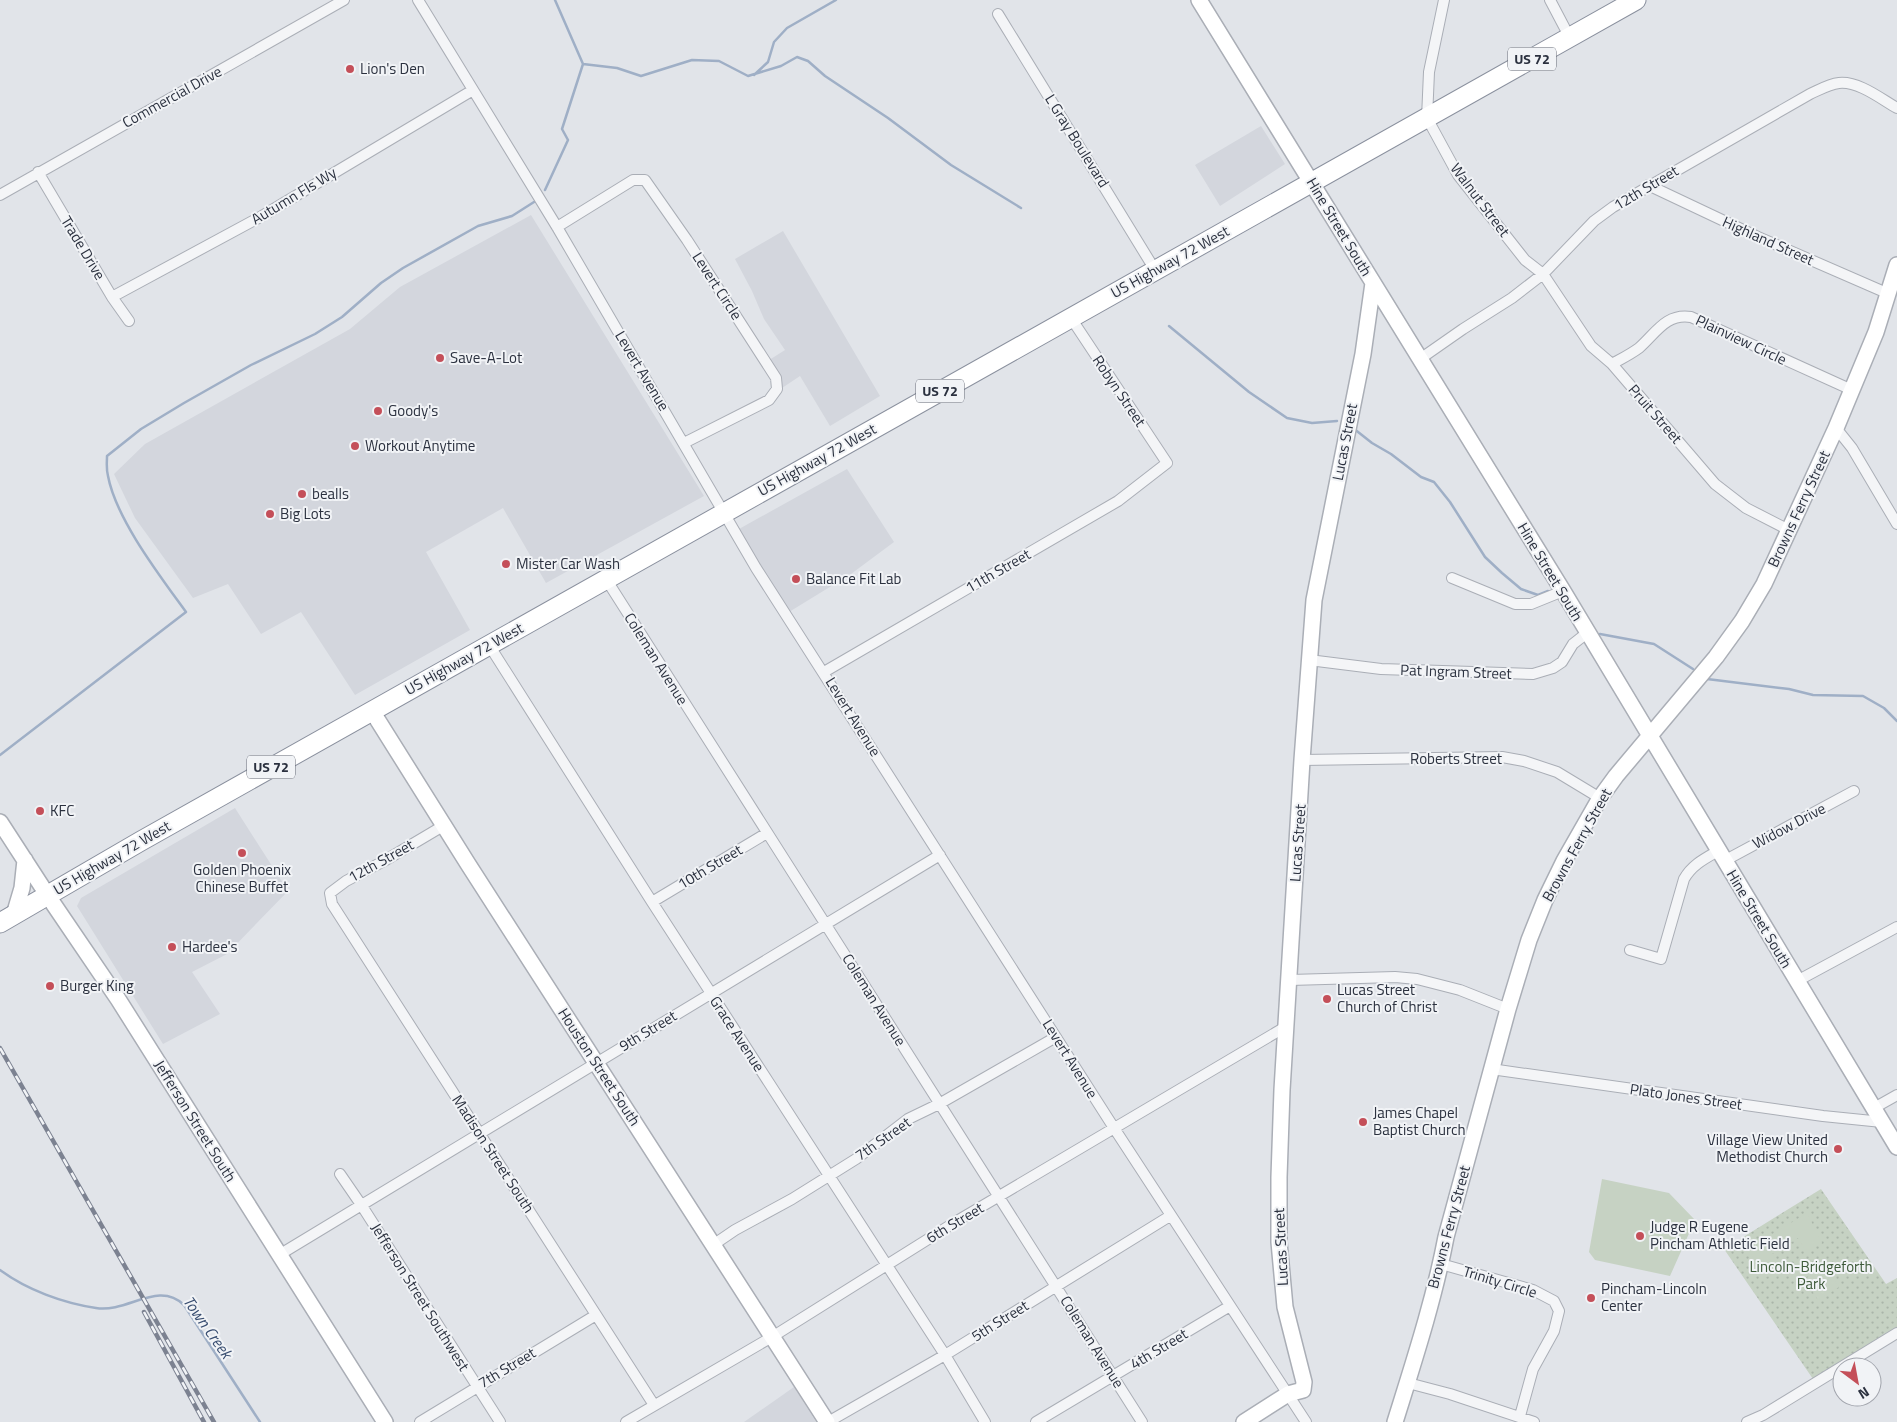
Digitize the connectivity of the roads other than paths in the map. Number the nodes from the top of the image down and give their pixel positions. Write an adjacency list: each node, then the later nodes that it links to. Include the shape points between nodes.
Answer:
1 (344, 0): 12 (street, Commercial Drive)
2 (418, 0): 9 (street, Levert Avenue)
3 (1199, 0): 13 (street, Hine Street South)
4 (1444, 0): 11 (street, via 1429,72)
5 (1550, 0): 8 (street)
6 (1636, 0): 8 (highway, US Highway 72 West / US 72)
7 (998, 14): 18 (street, L Gray Boulevard)
8 (1570, 38): 11 (highway, US Highway 72 West / US 72)
9 (473, 90): 16 (street, Levert Avenue); 22 (street, Autumn Fls Wy, via 262,216)
10 (1897, 108): 14 (street, 12th Street, via 1852,84 1840,82 1830,85)
11 (1427, 118): 13 (highway, US Highway 72 West / US 72); 19 (street, Walnut Street, via 1458,175 1525,260)
12 (38, 172): 15 (street, Commercial Drive); 22 (street, Trade Drive)
13 (1312, 183): 18 (highway, US Highway 72 West / US 72); 20 (street, Hine Street South)
14 (1648, 185): 19 (street, 12th Street, via 1594,221); 21 (street, Highland Street)
15 (0, 195)
16 (557, 227): 29 (street, Levert Avenue); 29 (street, Levert Circle, via 633,180 645,180 776,378 777,389 769,400)
17 (1897, 266): 21 (street, Browns Ferry Street)
18 (1155, 270): 23 (highway, US Highway 72 West / US 72)
19 (1543, 274): 25 (street, 12th Street); 26 (street, Pruit Street, via 1591,346)
20 (1373, 284): 25 (street, Hine Street South); 39 (street, Lucas Street, via 1317,577)
21 (1889, 294): 27 (street, Browns Ferry Street)
22 (112, 297): 24 (street, Trade Drive)
23 (1071, 318): 30 (street, Robyn Street); 31 (highway, US Highway 72 West / US 72)
24 (129, 321)
25 (1420, 359): 36 (street, Hine Street South)
26 (1612, 364): 27 (street, Plainview Circle, via 1637,349 1670,319 1680,315 1691,317); 33 (street, Pruit Street, via 1716,484 1746,508)
27 (1852, 390): 28 (street, Browns Ferry Street)
28 (1836, 428): 32 (street, via 1852,448); 33 (street, Browns Ferry Street)
29 (684, 443): 31 (street, Levert Avenue)
30 (1167, 464): 40 (street, 11th Street, via 1118,502)
31 (724, 512): 34 (highway, US Highway 72 West / US 72); 40 (street, Levert Avenue, via 756,568)
32 (1897, 524)
33 (1789, 530): 42 (street, Browns Ferry Street, via 1764,584 1742,621)
34 (606, 578): 38 (highway, US Highway 72 West / US 72); 48 (street, Coleman Avenue)
35 (1452, 578): 36 (street, via 1515,604 1531,604)
36 (1562, 591): 37 (street, Hine Street South)
37 (1587, 633): 39 (street, Pat Ingram Street, via 1573,644 1562,662 1533,674 1381,669); 42 (street, Hine Street South)
38 (489, 645): 41 (highway, US Highway 72 West / US 72); 53 (street, Grace Avenue)
39 (1309, 660): 43 (street, Lucas Street)
40 (824, 672): 49 (street, Levert Avenue)
41 (372, 710): 47 (street, Houston Street South); 52 (highway, US Highway 72 West / US 72, via 130,846)
42 (1650, 737): 45 (street, Browns Ferry Street); 50 (street, Hine Street South)
43 (1302, 760): 45 (street, Roberts Street, via 1502,757 1557,772); 59 (street, Lucas Street)
44 (1854, 791): 50 (street, Widow Drive)
45 (1600, 798): 62 (street, Browns Ferry Street, via 1545,900)
46 (0, 822): 51 (street, Jefferson Street South)
47 (443, 826): 54 (street, 12th Street, via 346,880 330,893); 65 (street, Houston Street South)
48 (767, 833): 53 (street, 10th Street); 56 (street, Coleman Avenue)
49 (940, 855): 56 (street, 9th Street); 64 (street, Levert Avenue)
50 (1721, 856): 58 (street, Widow Drive, via 1698,863 1684,879 1661,959); 60 (street, Hine Street South)
51 (24, 860): 52 (street, Jefferson Street South); 55 (street, via 22,888)
52 (48, 896): 55 (highway, US Highway 72 West / US 72); 80 (street, Jefferson Street South, via 118,999)
53 (652, 902): 61 (street, Grace Avenue)
54 (332, 904): 72 (street, Madison Street South)
55 (7, 919)
56 (826, 924): 61 (street, 9th Street); 68 (street, Coleman Avenue)
57 (1897, 927): 60 (street)
58 (1630, 950)
59 (1290, 980): 62 (street, via 1417,979 1460,990); 63 (street, Lucas Street)
60 (1797, 981): 69 (street, Hine Street South)
61 (711, 993): 65 (street, 9th Street); 75 (street, Grace Avenue)
62 (1508, 1009): 66 (street, Browns Ferry Street)
63 (1286, 1026): 71 (street, 6th Street); 92 (street, Lucas Street, via 1278,1242 1285,1307 1304,1382 1303,1390)
64 (1056, 1037): 68 (street, 7th Street); 71 (street, Levert Avenue)
65 (596, 1062): 72 (street, 9th Street); 79 (street, Houston Street South)
66 (1491, 1069): 70 (street, Plato Jones Street); 82 (street, Browns Ferry Street)
67 (1897, 1095): 69 (street)
68 (939, 1104): 75 (street, 7th Street, via 908,1120); 76 (street, Coleman Avenue)
69 (1874, 1108): 70 (street, Hine Street South)
70 (1882, 1122): 73 (street, Hine Street South)
71 (1114, 1128): 76 (street, 6th Street); 78 (street, Levert Avenue)
72 (479, 1134): 77 (street, 9th Street); 85 (street, Madison Street South)
73 (1897, 1147)
74 (340, 1174): 77 (street, Jefferson Street Southwest)
75 (828, 1176): 79 (street, 7th Street); 81 (street, Grace Avenue)
76 (999, 1197): 81 (street, 6th Street); 83 (street, Coleman Avenue)
77 (362, 1206): 80 (street, 9th Street); 91 (street, Jefferson Street Southwest)
78 (1170, 1216): 83 (street, 5th Street); 84 (street, Levert Avenue)
79 (713, 1245): 87 (street, Houston Street South)
80 (279, 1255): 96 (street, Jefferson Street South)
81 (887, 1264): 87 (street, 6th Street); 88 (street, Grace Avenue)
82 (1441, 1264): 90 (street, Browns Ferry Street); 94 (street, Trinity Circle, via 1533,1290 1554,1301 1559,1310 1554,1331 1533,1369)
83 (1056, 1286): 88 (street, 5th Street); 89 (street, Coleman Avenue)
84 (1230, 1306): 89 (street, 4th Street); 92 (street, Levert Avenue)
85 (596, 1315): 91 (street, 7th Street); 93 (street, Madison Street South)
86 (1897, 1333): 95 (street)
87 (772, 1336): 93 (street, 6th Street); 100 (street, Houston Street South)
88 (945, 1355): 100 (street, 5th Street); 101 (street, Grace Avenue)
89 (1114, 1377): 102 (street, 4th Street); 103 (street, Coleman Avenue)
90 (1408, 1383): 94 (street); 106 (street, Browns Ferry Street)
91 (477, 1386): 97 (street, 7th Street); 98 (street, Jefferson Street Southwest)
92 (1288, 1394): 104 (street); 105 (street, Levert Avenue)
93 (654, 1405): 99 (street, 6th Street)
94 (1520, 1416): 107 (street)
95 (1765, 1418): 108 (street)
96 (385, 1422)
97 (420, 1422)
98 (500, 1422)
99 (626, 1422)
100 (828, 1422)
101 (985, 1422)
102 (1036, 1422)
103 (1142, 1422)
104 (1244, 1422)
105 (1306, 1422)
106 (1395, 1422)
107 (1534, 1422)
108 (1747, 1422)

